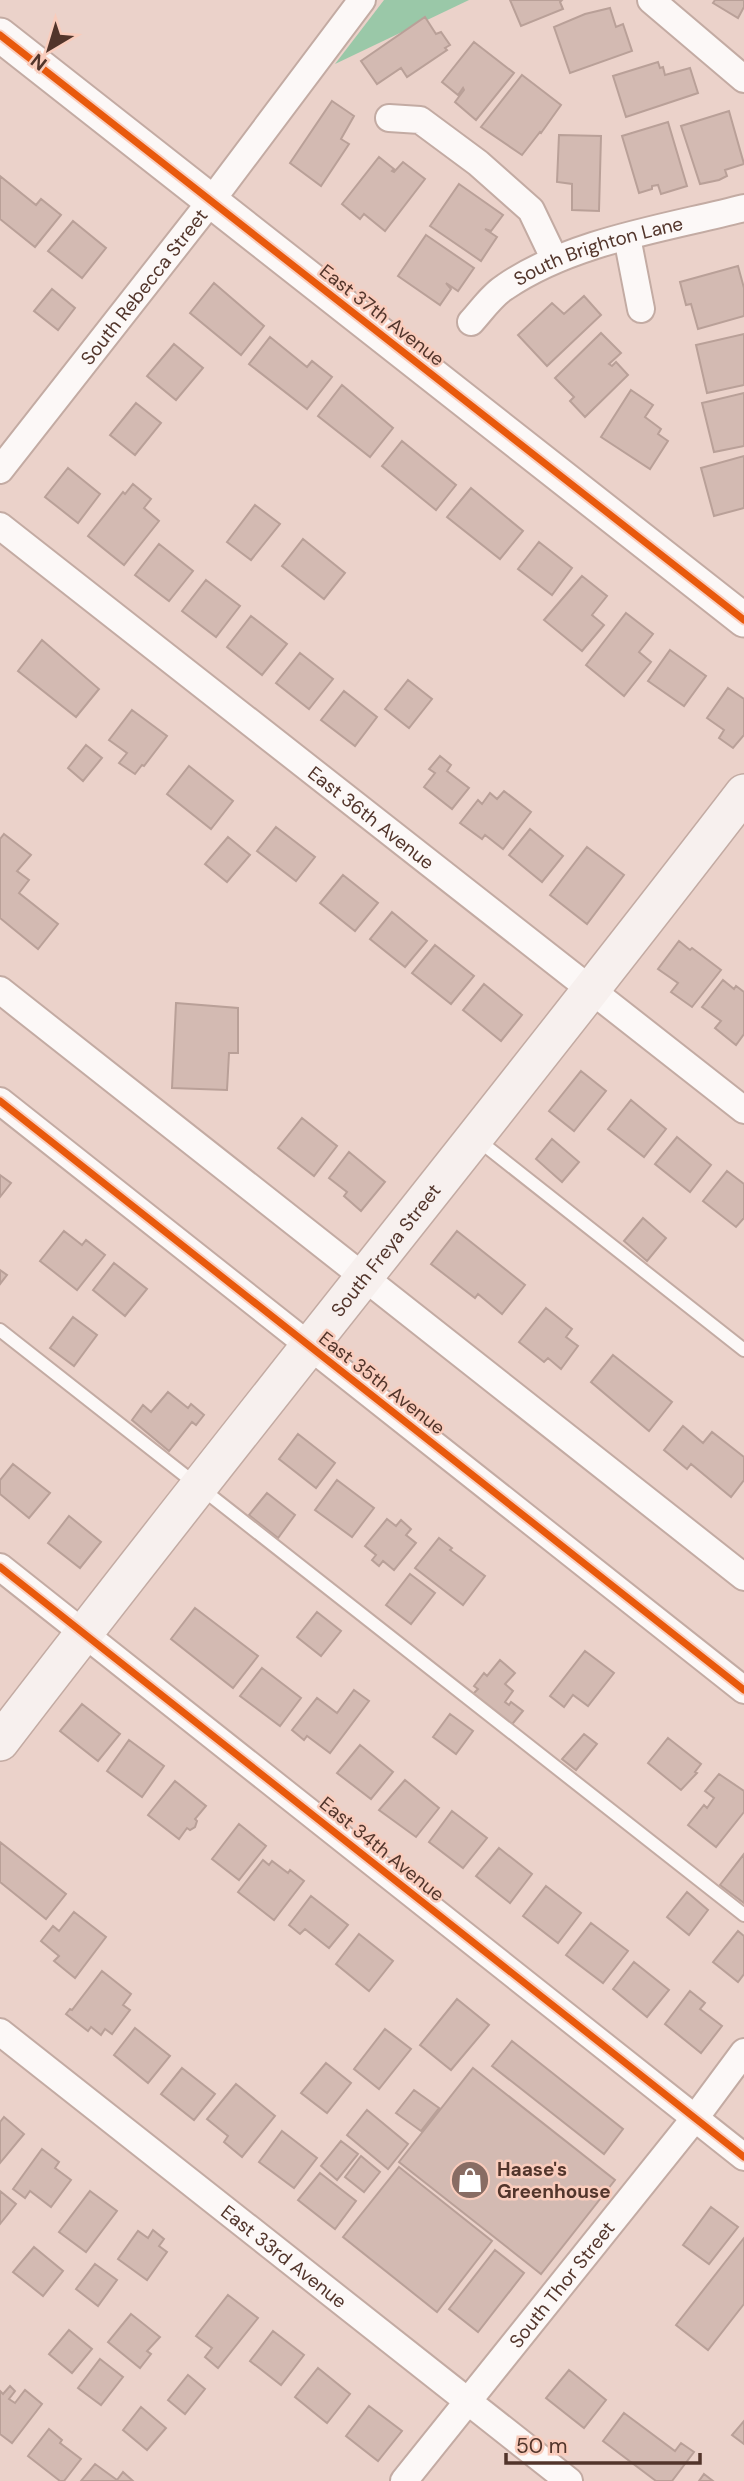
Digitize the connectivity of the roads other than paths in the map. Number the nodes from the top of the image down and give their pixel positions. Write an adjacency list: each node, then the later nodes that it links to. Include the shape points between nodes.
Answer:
1 (362, 0): 6 (street, South Rebecca Street)
2 (651, 0): 4 (street)
3 (0, 36): 6 (street, East 37th Avenue)
4 (744, 79)
5 (389, 118): 9 (street, via 420,120 478,163 531,209)
6 (211, 201): 12 (street, South Rebecca Street); 14 (street, East 37th Avenue)
7 (744, 208): 8 (street, South Brighton Lane)
8 (627, 237): 9 (street, South Brighton Lane); 10 (street)
9 (554, 258): 11 (street, South Brighton Lane, via 502,288)
10 (641, 309)
11 (471, 322)
12 (0, 470)
13 (0, 526): 16 (street, East 36th Avenue)
14 (744, 620)
15 (744, 793): 16 (main road, South Freya Street)
16 (593, 989): 19 (street, East 36th Avenue); 20 (main road, South Freya Street)
17 (0, 990): 21 (street)
18 (0, 1101): 23 (street, East 35th Avenue)
19 (744, 1110)
20 (475, 1137): 21 (main road, South Freya Street); 24 (lane)
21 (364, 1276): 23 (main road, South Freya Street); 27 (street)
22 (0, 1330): 25 (lane)
23 (310, 1346): 25 (main road, South Freya Street); 29 (street, East 35th Avenue)
24 (744, 1350)
25 (200, 1485): 28 (main road, South Freya Street); 31 (lane)
26 (0, 1567): 28 (street, East 34th Avenue)
27 (744, 1577)
28 (84, 1632): 30 (main road, South Freya Street); 34 (street, East 34th Avenue)
29 (744, 1690)
30 (0, 1742)
31 (744, 1915)
32 (0, 2032): 36 (street, East 33rd Avenue)
33 (744, 2052): 34 (street, South Thor Street)
34 (695, 2118): 35 (street, East 34th Avenue); 36 (street, South Thor Street)
35 (744, 2157)
36 (467, 2402): 37 (street, South Thor Street); 38 (street, East 33rd Avenue)
37 (404, 2481)
38 (569, 2481)

